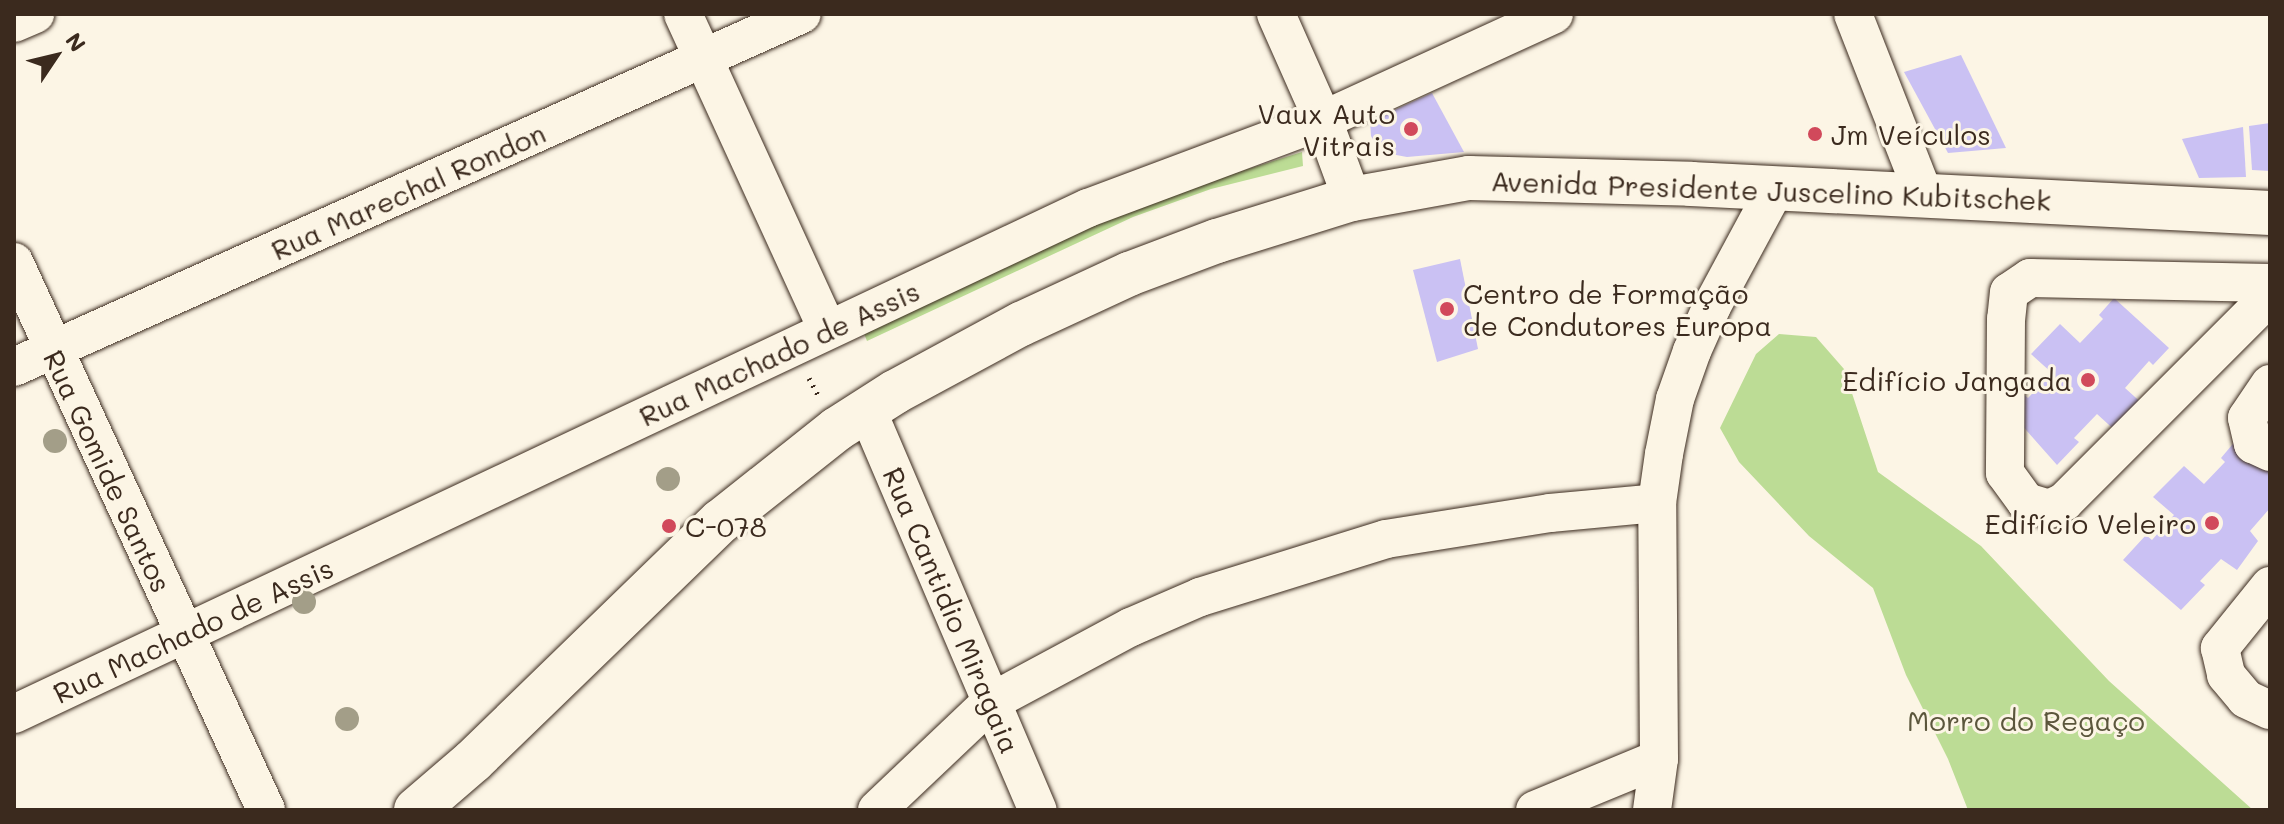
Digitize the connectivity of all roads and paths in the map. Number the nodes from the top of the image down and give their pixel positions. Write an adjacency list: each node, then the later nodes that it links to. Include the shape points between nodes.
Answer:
1 (35, 14): 7 (street)
2 (683, 14): 8 (street)
3 (802, 14): 8 (street, Rua Marechal Rondon)
4 (1276, 14): 9 (street)
5 (1554, 14): 9 (street, Rua Machado de Assis)
6 (1853, 14): 11 (street)
7 (14, 23)
8 (704, 59): 17 (street); 18 (street, Rua Marechal Rondon)
9 (1323, 120): 12 (street); 17 (street, Rua Machado de Assis, via 1088,208)
10 (1775, 189): 11 (main road, Avenida Presidente Juscelino Kubitschek); 12 (main road, Avenida Presidente Juscelino Kubitschek, via 1469,178); 25 (street, via 1692,351 1675,399)
11 (1924, 195): 13 (main road, Avenida Presidente Juscelino Kubitschek)
12 (1352, 199): 23 (main road, Avenida Presidente Juscelino Kubitschek, via 1129,274 1021,324)
13 (2270, 213)
14 (14, 262): 18 (street, Rua Gomide Santos)
15 (2270, 283): 16 (street, via 2030,278 2009,292 2005,473 2026,502 2049,509 2064,502)
16 (2270, 296)
17 (827, 329): 27 (street, Rua Machado de Assis)
18 (52, 350): 19 (street, Rua Marechal Rondon); 27 (street, Rua Gomide Santos)
19 (14, 367)
20 (805, 370): 22 (path)
21 (2270, 384): 24 (street, via 2247,418 2253,444)
22 (824, 406)
23 (867, 410): 28 (street, Rua Cantidio Miragaia); 33 (main road, Avenida Presidente Juscelino Kubitschek, via 721,521)
24 (2270, 452)
25 (1657, 503): 28 (street, via 1452,527 1386,539 1278,570 1131,627); 31 (street)
26 (2270, 586): 29 (street, via 2220,648 2226,675 2246,699)
27 (184, 635): 30 (street, Rua Machado de Assis); 32 (street, Rua Gomide Santos)
28 (991, 702): 34 (street); 35 (street, Rua Cantidio Miragaia)
29 (2270, 710)
30 (14, 714)
31 (1659, 759): 36 (street); 37 (street)
32 (266, 810)
33 (416, 810)
34 (877, 810)
35 (1038, 810)
36 (1535, 810)
37 (1652, 810)

